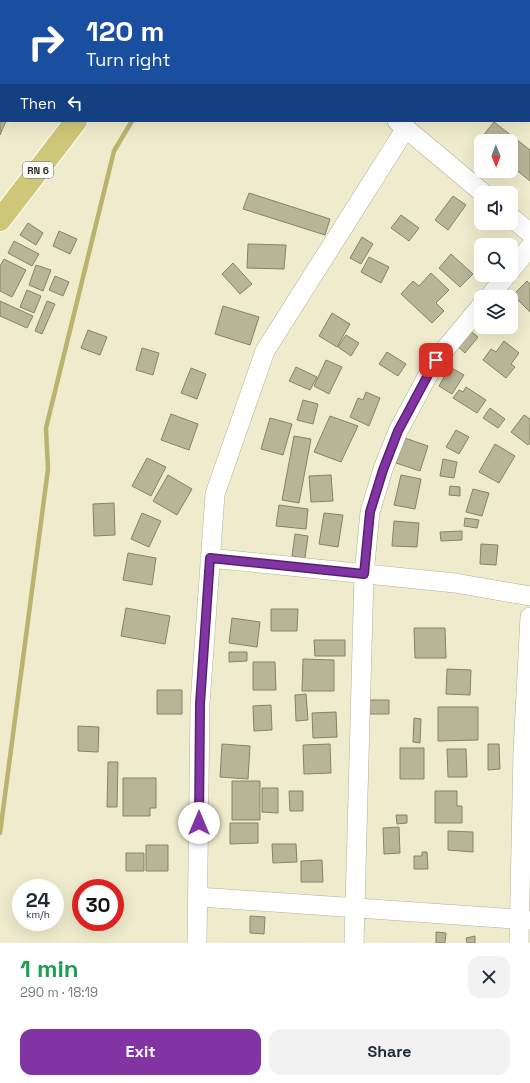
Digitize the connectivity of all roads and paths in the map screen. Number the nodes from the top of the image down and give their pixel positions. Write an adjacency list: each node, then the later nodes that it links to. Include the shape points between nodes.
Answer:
1 (75, 122): 4 (main road, RN 6)
2 (401, 124): 3 (street); 12 (street, via 265,351 215,494)
3 (475, 186)
4 (0, 220)
5 (518, 222): 6 (street)
6 (530, 232)
7 (530, 247): 8 (street)
8 (518, 262)
9 (501, 282): 10 (street)
10 (495, 290)
11 (474, 314): 13 (street, via 436,360 398,431 370,512)
12 (210, 558): 13 (street); 16 (street, via 200,704)
13 (364, 574): 14 (street, via 455,583); 17 (street)
14 (530, 596)
15 (530, 617): 18 (street, via 523,752)
16 (199, 897): 17 (street); 19 (street)
17 (356, 907): 18 (street); 20 (street)
18 (525, 920): 21 (street)
19 (197, 943)
20 (354, 943)
21 (519, 943)

